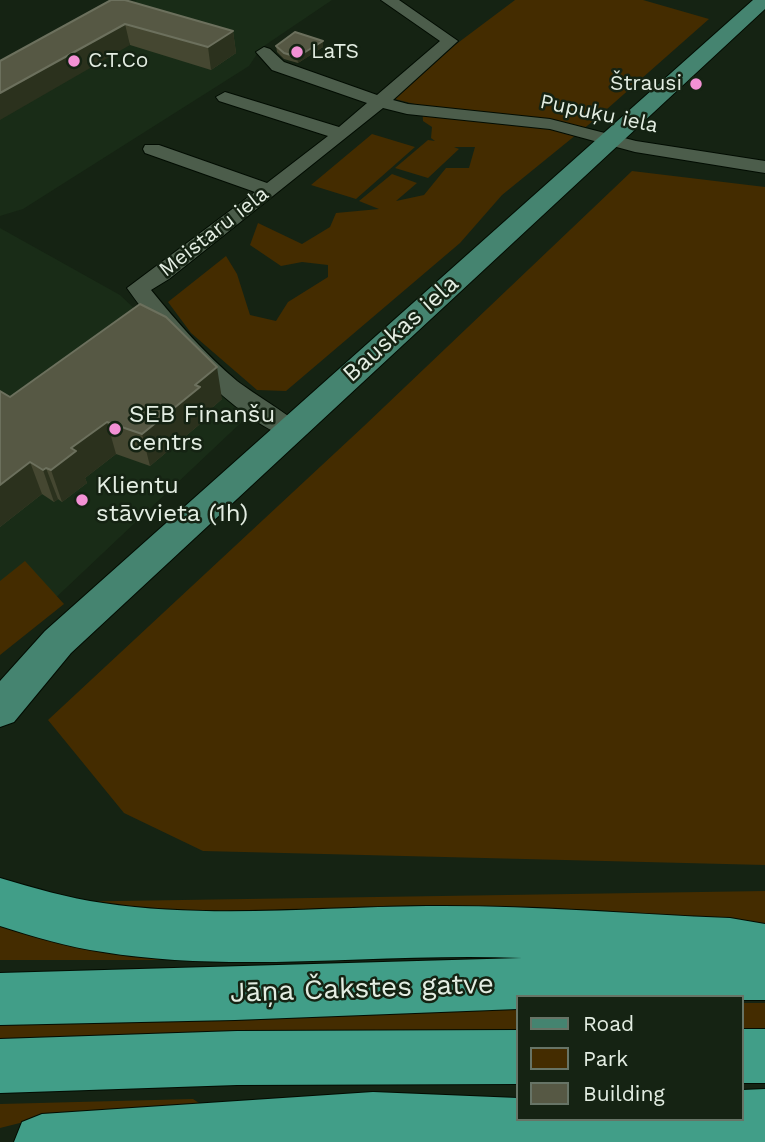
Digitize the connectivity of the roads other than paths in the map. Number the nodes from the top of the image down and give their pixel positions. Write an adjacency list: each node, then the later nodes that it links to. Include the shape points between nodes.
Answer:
1 (389, 0): 5 (street, Meistaru iela, via 415,11 450,41)
2 (764, 0): 7 (main road, Bauskas iela)
3 (264, 52): 5 (street, Pupuķu iela, via 278,66)
4 (225, 97): 6 (street)
5 (382, 102): 6 (street, Meistaru iela); 7 (street, Pupuķu iela, via 407,109 550,124)
6 (342, 134): 10 (street, Meistaru iela)
7 (611, 139): 9 (street, Pupuķu iela, via 658,151); 11 (main road, Bauskas iela)
8 (152, 149): 10 (street)
9 (765, 166)
10 (268, 190): 11 (street, Meistaru iela, via 138,288 235,392 263,415)
11 (291, 429): 12 (main road, Bauskas iela)
12 (40, 660): 13 (main road, Bauskas iela); 14 (main road, Bauskas iela)
13 (0, 685)
14 (0, 710)
15 (0, 902): 16 (highway, via 38,916 104,930 197,935 430,930 730,943)
16 (765, 949)
17 (765, 974): 18 (highway, Jāņa Čakstes gatve)
18 (0, 999)
19 (516, 1056): 22 (highway)
20 (744, 1056): 21 (highway)
21 (765, 1056)
22 (0, 1066)
23 (765, 1117): 24 (highway)
24 (744, 1118)
25 (659, 1121): 26 (highway, via 516,1126 373,1120)
26 (42, 1142)

